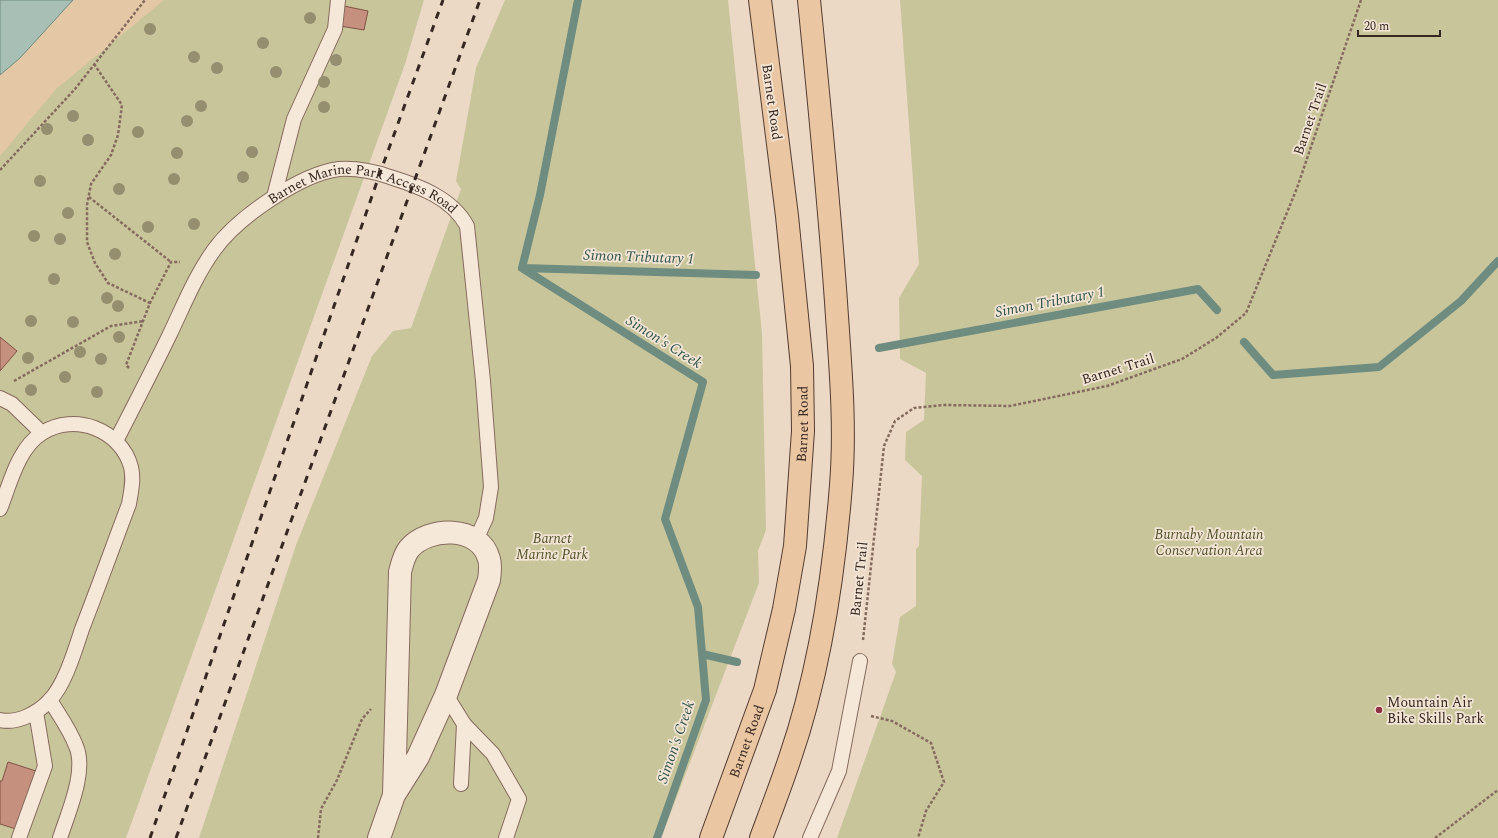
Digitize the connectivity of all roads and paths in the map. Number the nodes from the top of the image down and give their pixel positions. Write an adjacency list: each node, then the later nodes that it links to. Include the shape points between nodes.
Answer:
1 (146, 0): 6 (path)
2 (338, 0): 9 (lane, via 335,29 294,119)
3 (760, 0): 37 (main road, Barnet Road, via 787,216 802,366 803,431 795,546 784,609 765,690)
4 (809, 0): 38 (main road, via 830,214 840,363 841,484 834,552 810,685 791,757)
5 (1361, 0): 21 (path, Barnet Trail, via 1297,188 1246,313 1216,338 1182,359 1107,386 1010,406 944,405 914,408 896,421 884,446)
6 (94, 64): 7 (path, via 75,89); 8 (path, via 122,105 118,136 111,155 91,184)
7 (0, 170)
8 (89, 197): 10 (path); 12 (path, via 87,242 95,263 108,283)
9 (274, 197): 11 (lane, Barnet Marine Park Access Road, via 228,234); 20 (lane, Barnet Marine Park Access Road, via 319,173 339,169 361,169 419,187 452,206 462,217 467,226 491,487 486,518)
10 (171, 262): 11 (path); 12 (path)
11 (205, 264): 15 (lane, Barnet Marine Park Access Road)
12 (150, 303): 13 (path)
13 (144, 321): 14 (path, via 111,326); 15 (path, via 126,366)
14 (13, 382)
15 (146, 383): 18 (lane, Barnet Marine Park Access Road)
16 (0, 398): 17 (lane, via 12,404)
17 (42, 433): 18 (lane, via 59,426 74,424 90,426); 19 (lane, via 18,461)
18 (116, 441): 23 (lane, via 125,453 131,468 133,483 129,504 73,654 60,685)
19 (0, 509)
20 (476, 540): 22 (street, via 489,557 489,580); 31 (street, via 453,532 426,536 408,550 402,562)
21 (860, 661): 25 (lane)
22 (446, 695): 28 (lane); 31 (street, via 418,757)
23 (50, 700): 26 (lane); 33 (lane, via 77,746 80,765)
24 (373, 707): 34 (path, via 362,719 337,780 321,809)
25 (851, 711): 39 (lane, via 839,771); 40 (path, via 892,721 931,743 944,782 926,811)
26 (36, 712): 27 (lane, via 20,719); 32 (lane, via 45,766)
27 (0, 720)
28 (464, 724): 29 (lane); 36 (lane, via 493,754 519,799)
29 (460, 784)
30 (1498, 790): 41 (path)
31 (394, 795): 35 (street)
32 (19, 838)
33 (60, 838)
34 (318, 838)
35 (379, 838)
36 (506, 838)
37 (711, 838)
38 (761, 838)
39 (810, 838)
40 (918, 838)
41 (1435, 838)

